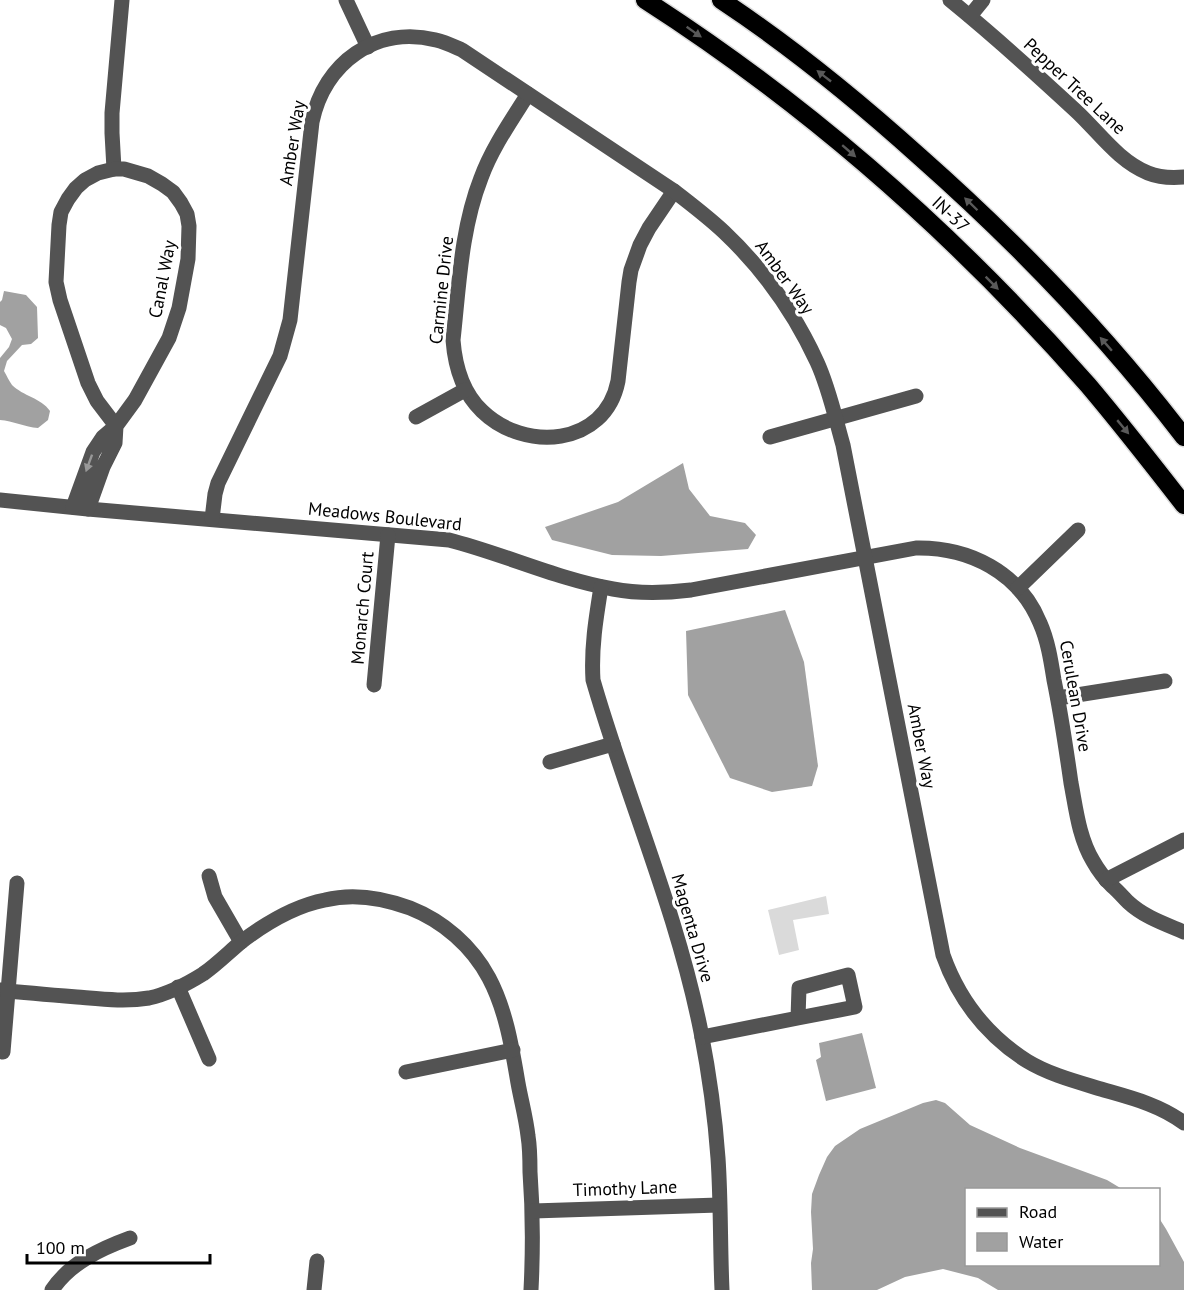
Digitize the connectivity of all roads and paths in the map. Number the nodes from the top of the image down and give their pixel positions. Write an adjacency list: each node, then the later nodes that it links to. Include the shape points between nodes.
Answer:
1 (122, 0): 10 (street, via 112,113)
2 (346, 0): 8 (street)
3 (645, 0): 21 (highway, IN-37, one-way to 21, via 802,113 920,213 1044,337 1130,436)
4 (721, 0): 19 (highway, IN-37, one-way to 4, via 1091,326 952,185 853,99)
5 (950, 0): 7 (street, Pepper Tree Lane)
6 (983, 0): 7 (street)
7 (970, 16): 11 (street, Pepper Tree Lane, via 1124,159 1148,173)
8 (368, 46): 9 (street, Amber Way, via 398,37 438,40 462,50); 23 (street, Amber Way, via 340,66 318,98 286,338 218,483)
9 (528, 94): 12 (street, Amber Way); 13 (street, Carmine Drive, via 497,144 470,212 453,340)
10 (114, 169): 17 (street, via 85,180 68,199 59,225 56,282 88,383); 17 (street, Canal Way, via 148,176 173,192 187,214 190,239 179,308 169,338)
11 (1184, 177)
12 (674, 191): 13 (street, Carmine Drive, via 649,228 631,270 616,394 603,416 570,434 526,435 492,420); 16 (street, Amber Way, via 724,231 771,284 817,362)
13 (465, 390): 15 (street)
14 (916, 396): 16 (street)
15 (417, 417)
16 (836, 419): 18 (street); 26 (street, Amber Way)
17 (116, 426): 22 (street, Canal Way, via 93,452)
18 (770, 436)
19 (1184, 437)
20 (0, 500): 22 (street, Meadows Boulevard)
21 (1184, 506)
22 (81, 508): 23 (street, Meadows Boulevard)
23 (212, 519): 25 (street, Meadows Boulevard)
24 (1078, 530): 28 (street)
25 (388, 535): 27 (street, Meadows Boulevard, via 449,540); 30 (street, Monarch Court)
26 (866, 558): 27 (street, Meadows Boulevard, via 669,593); 28 (street, Cerulean Drive, via 916,548 944,549 981,561); 48 (street, Amber Way, via 943,955 958,990 983,1026 1027,1061 1068,1079 1159,1107)
27 (601, 587): 32 (street, Magenta Drive, via 591,660 593,680)
28 (1018, 588): 31 (street, Cerulean Drive, via 1042,628)
29 (1165, 681): 31 (street)
30 (374, 685)
31 (1058, 698): 36 (street, Cerulean Drive, via 1082,836)
32 (614, 744): 33 (street); 43 (street, Magenta Drive, via 675,929)
33 (550, 762)
34 (1184, 840): 36 (street)
35 (209, 876): 39 (street, via 215,897)
36 (1106, 880): 38 (street, Cerulean Drive, via 1141,912)
37 (17, 883): 41 (street)
38 (1184, 932)
39 (241, 942): 40 (street, via 203,974); 44 (street, via 278,917 327,899 380,899 401,904 441,924 476,957 490,978)
40 (178, 987): 41 (street, via 149,998 123,1001); 46 (street)
41 (4, 991): 45 (street)
42 (798, 1017): 43 (street)
43 (702, 1037): 49 (street, Magenta Drive, via 718,1158)
44 (513, 1050): 47 (street); 50 (street, via 528,1137)
45 (3, 1052)
46 (209, 1059)
47 (405, 1072)
48 (1184, 1123)
49 (719, 1205): 50 (street, Timothy Lane); 56 (street, Magenta Drive)
50 (533, 1210): 55 (street)
51 (129, 1238): 53 (street, via 95,1252 65,1274)
52 (317, 1261): 54 (street)
53 (52, 1290)
54 (314, 1290)
55 (531, 1290)
56 (722, 1290)

